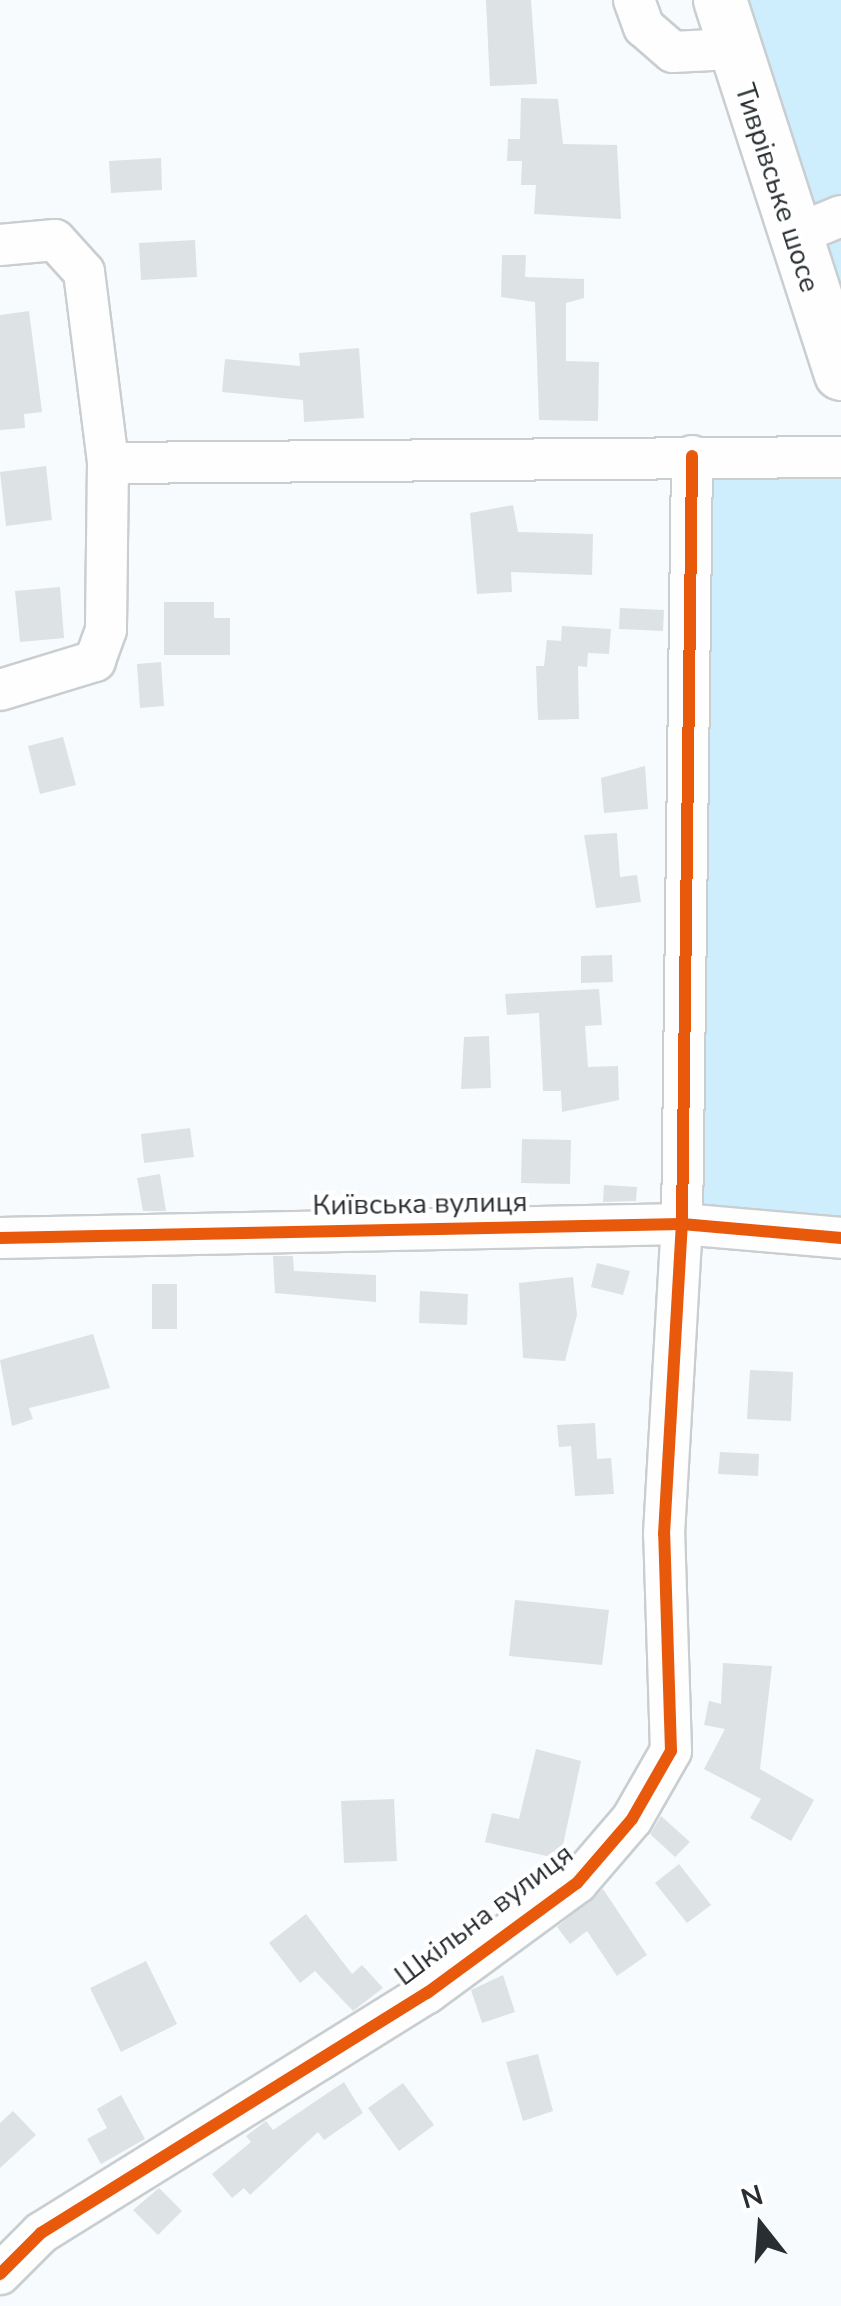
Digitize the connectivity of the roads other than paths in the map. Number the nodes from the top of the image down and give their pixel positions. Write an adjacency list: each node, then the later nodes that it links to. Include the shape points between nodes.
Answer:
1 (634, 0): 2 (street, via 644,27 673,52)
2 (725, 25): 4 (main road, Тиврівське шосе)
3 (841, 216): 4 (street)
4 (793, 236): 6 (main road, Тиврівське шосе)
5 (0, 245): 9 (street, via 55,240 84,272)
6 (841, 374)
7 (692, 456): 8 (street); 9 (street); 11 (street, Шкільна вулиця)
8 (841, 457)
9 (108, 463): 10 (street, via 106,630 94,661)
10 (0, 690)
11 (682, 1224): 12 (street, Київська вулиця); 13 (street, Київська вулиця); 14 (street, Шкільна вулиця, via 664,1534 671,1752 632,1819 577,1883 428,1993 168,2149 41,2233)
12 (0, 1238)
13 (841, 1238)
14 (0, 2274)

